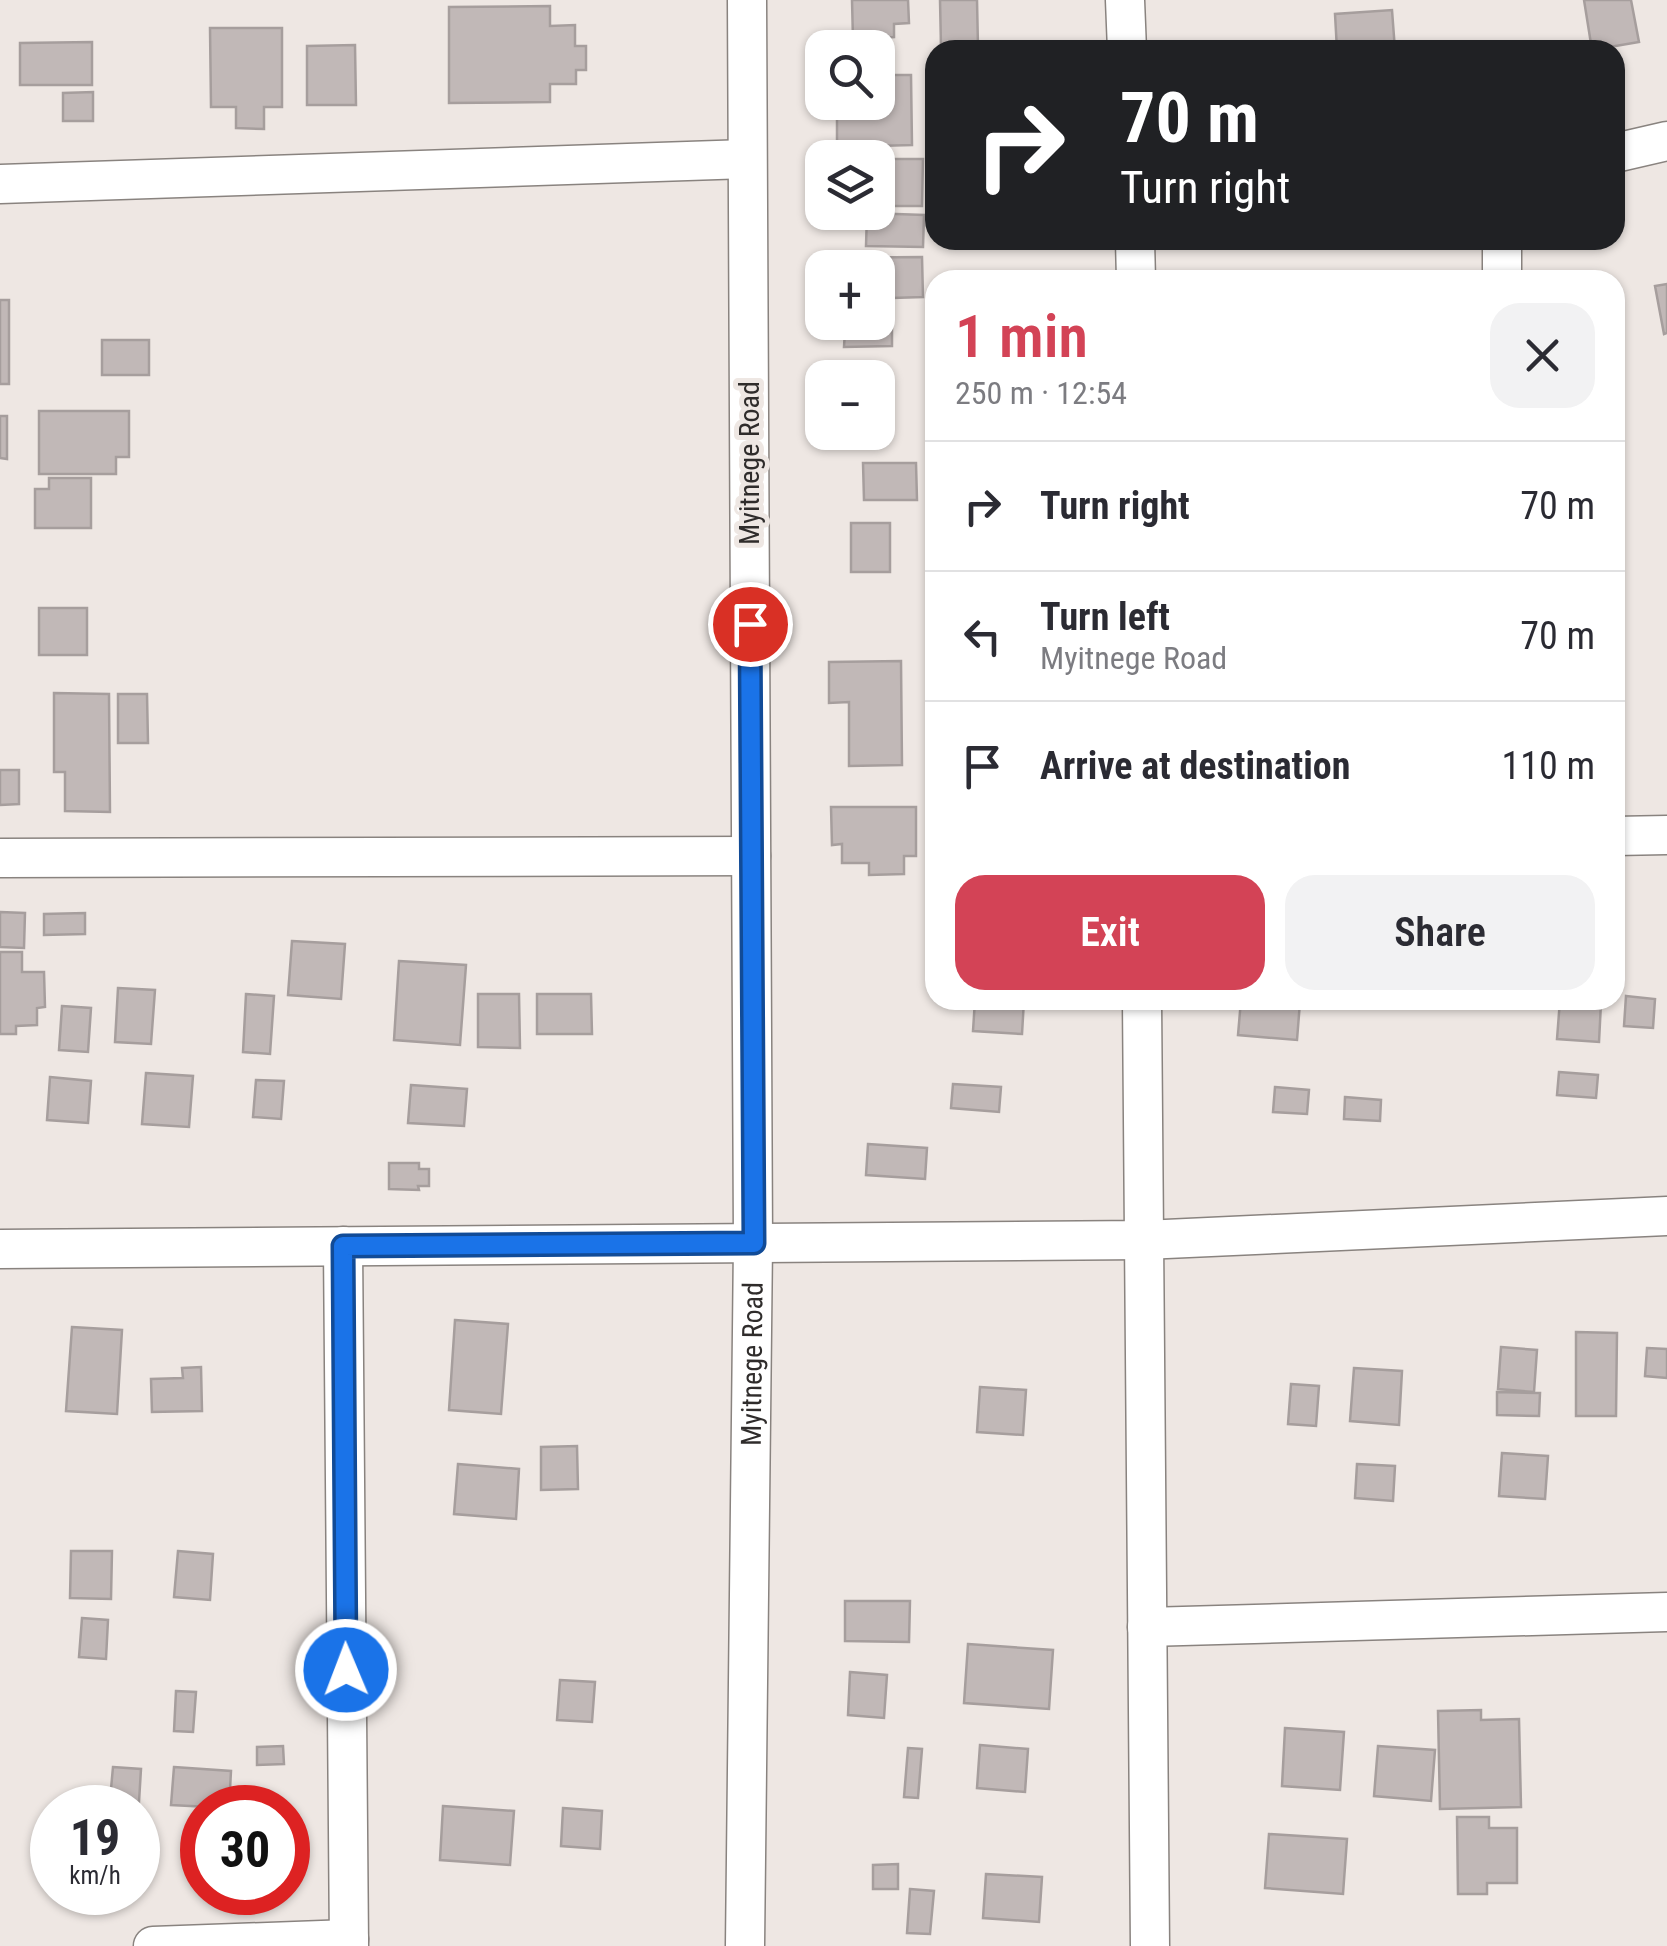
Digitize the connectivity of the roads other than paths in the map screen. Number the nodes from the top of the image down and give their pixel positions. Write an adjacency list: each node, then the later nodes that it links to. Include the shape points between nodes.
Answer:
1 (747, 0): 6 (street, Myitnege Road)
2 (1125, 0): 3 (street)
3 (1127, 40)
4 (1667, 141): 5 (street)
5 (1625, 151)
6 (748, 159): 7 (street); 10 (street, Myitnege Road)
7 (0, 184)
8 (1667, 835): 9 (street)
9 (1625, 836)
10 (752, 856): 11 (street); 15 (street, Myitnege Road)
11 (0, 858)
12 (1142, 1010): 14 (street)
13 (1667, 1216): 14 (street)
14 (1144, 1240): 15 (street); 19 (street)
15 (754, 1243): 16 (street); 22 (street, Myitnege Road)
16 (343, 1246): 17 (street); 20 (street)
17 (0, 1249)
18 (1667, 1612): 19 (street)
19 (1148, 1627): 23 (street)
20 (349, 1942): 21 (street)
21 (154, 1946)
22 (744, 1946)
23 (1150, 1946)

